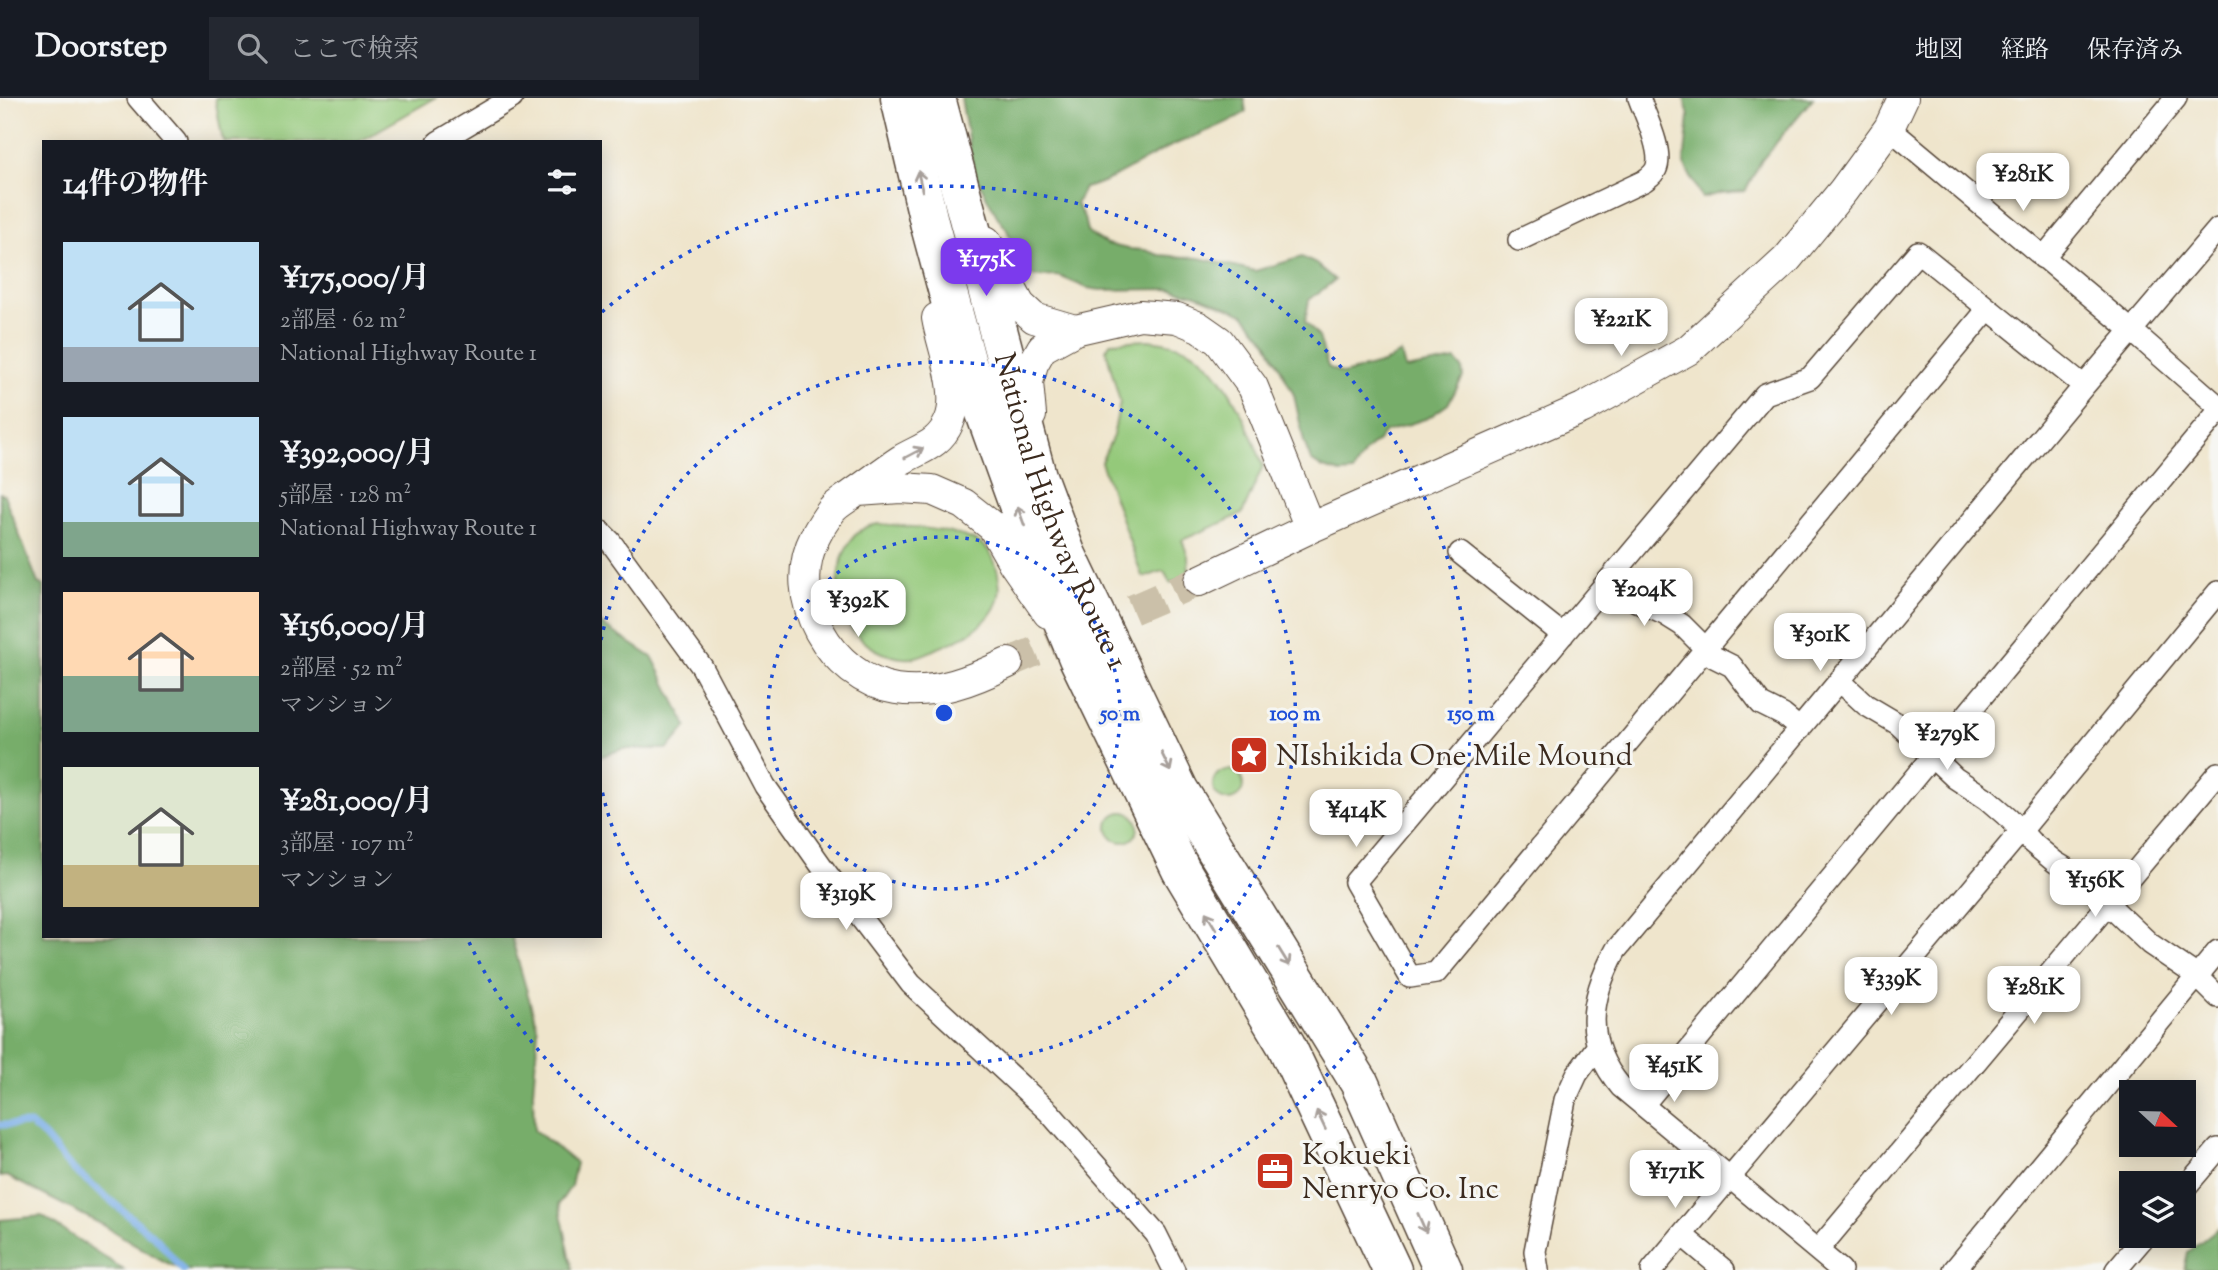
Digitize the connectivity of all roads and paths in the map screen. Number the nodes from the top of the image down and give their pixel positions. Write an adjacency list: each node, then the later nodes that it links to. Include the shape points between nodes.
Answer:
1 (138, 98): 9 (street)
2 (512, 98): 10 (street)
3 (900, 98): 12 (highway, National Highway Route 1, one-way to 3)
4 (936, 98): 11 (highway, National Highway Route 1)
5 (1639, 98): 14 (street, via 1659,159 1653,174)
6 (1903, 98): 8 (street)
7 (2176, 98): 15 (street)
8 (1889, 128): 15 (street); 24 (street, via 1787,259 1688,350 1583,408)
9 (174, 140)
10 (441, 140)
11 (962, 193): 17 (street, via 1020,305 1034,318); 22 (highway, National Highway Route 1)
12 (930, 226): 23 (street, one-way to 12, via 939,440 951,418 954,394 937,320); 32 (highway, National Highway Route 1, one-way to 12, via 995,446)
13 (2218, 230): 18 (street)
14 (1519, 240)
15 (2043, 258): 18 (street)
16 (1989, 309): 19 (street); 27 (street, via 1918,252 1810,378 1765,394); 31 (street)
17 (1075, 330): 22 (street, via 1042,348 1028,382); 24 (street, via 1140,314 1177,318 1219,341 1253,387)
18 (2131, 330): 19 (street); 20 (street)
19 (2084, 386): 34 (street)
20 (2218, 406)
21 (2218, 412): 36 (street)
22 (1037, 476): 53 (highway, National Highway Route 1, one-way to 53, via 1066,552 1179,790 1359,1082)
23 (858, 491): 32 (street, via 932,490 964,504 993,527); 33 (street, via 833,509 807,556 804,574 812,619 825,643 867,679 895,689 933,691)
24 (1310, 528): 28 (street)
25 (602, 533): 51 (street, via 702,667 765,786 911,984 1049,1112 1156,1234)
26 (1460, 553): 30 (street)
27 (1614, 574): 30 (street); 31 (street, via 1636,601 1682,625)
28 (1199, 580)
29 (2218, 592): 38 (street)
30 (1563, 635): 31 (street, via 1355,882 1410,977 1436,973)
31 (1705, 649): 35 (street, via 1732,666 1760,704)
32 (1079, 658): 52 (highway, National Highway Route 1, one-way to 32, via 1286,1045 1181,870)
33 (1008, 663)
34 (1840, 681): 35 (street); 36 (street)
35 (1800, 729): 43 (street, via 1616,950 1595,997)
36 (1932, 756): 38 (street); 44 (street)
37 (2218, 773): 39 (street)
38 (2021, 831): 39 (street); 47 (street)
39 (2109, 904): 41 (street, via 2150,944); 50 (street)
40 (2218, 951): 41 (street)
41 (2197, 976): 42 (street); 58 (street)
42 (2218, 997)
43 (1597, 1047): 44 (street, via 1607,1071); 54 (street, via 1565,1100 1535,1251)
44 (1643, 1105): 47 (street)
45 (2218, 1149): 46 (street)
46 (2196, 1175)
47 (1730, 1176): 48 (street); 50 (street)
48 (1682, 1235): 55 (street); 56 (street)
49 (2135, 1248): 59 (street)
50 (1818, 1250): 57 (street)
51 (1174, 1270)
52 (1392, 1270)
53 (1443, 1270)
54 (1538, 1270)
55 (1651, 1270)
56 (1724, 1270)
57 (1841, 1270)
58 (1954, 1270)
59 (2116, 1270)

